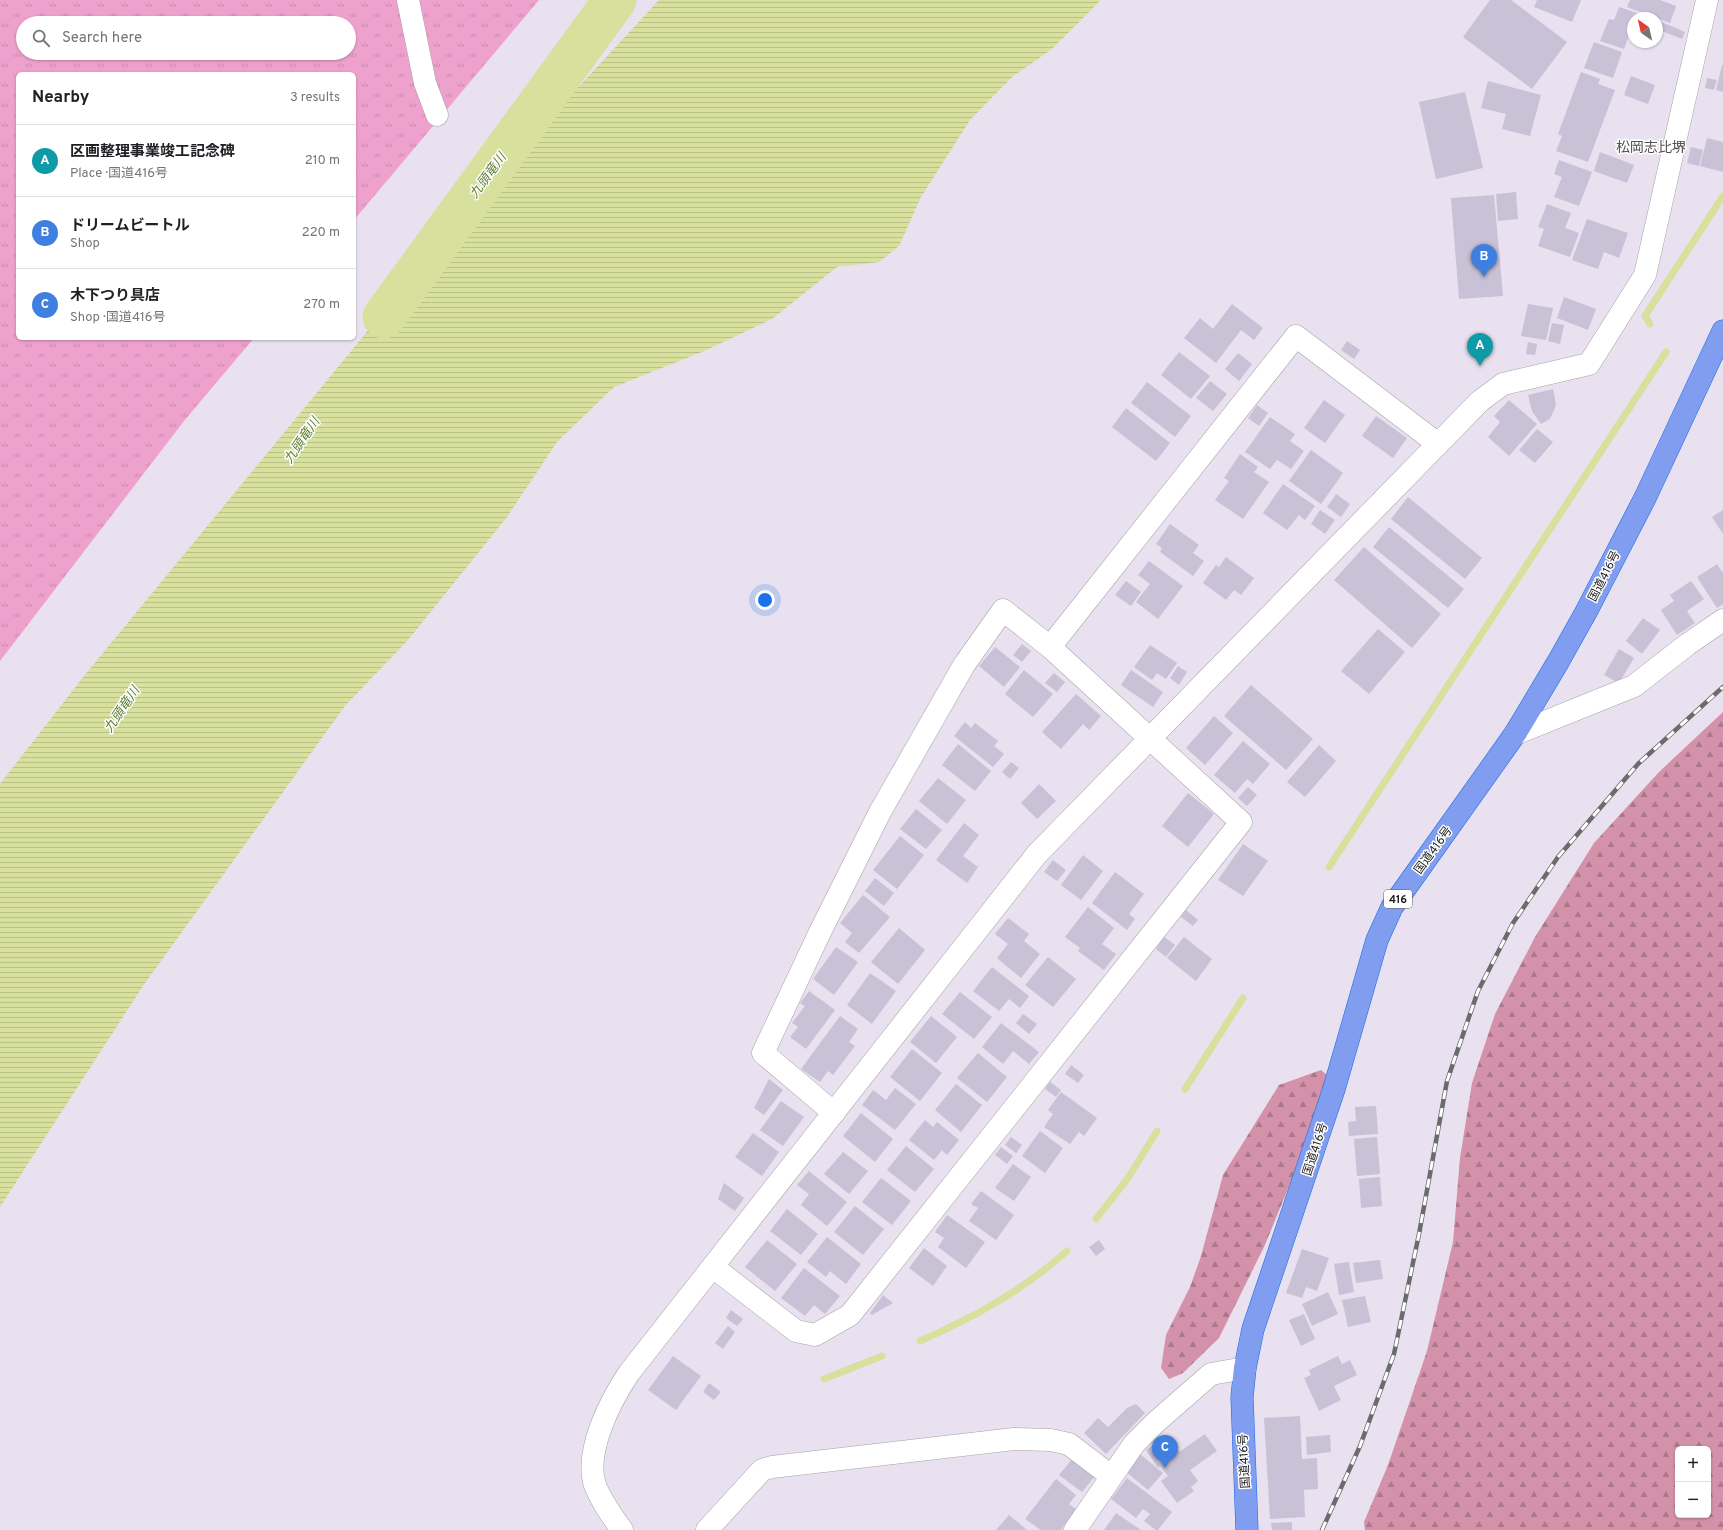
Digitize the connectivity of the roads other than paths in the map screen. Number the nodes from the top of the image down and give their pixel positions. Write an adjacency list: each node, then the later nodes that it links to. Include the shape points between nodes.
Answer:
1 (408, 0): 3 (street, via 425,83)
2 (1707, 0): 5 (street, via 1645,275 1589,364 1503,384 1480,400)
3 (437, 115)
4 (1723, 331): 8 (highway, 国道416号 / 416, via 1645,498 1586,612)
5 (1438, 444): 7 (street, via 1296,336); 9 (street)
6 (1723, 620): 8 (street, via 1634,686)
7 (1050, 647): 9 (street); 10 (street, via 1003,610 964,665 880,812 763,1053)
8 (1516, 734): 12 (highway, 国道416号 / 416, via 1392,908 1377,940 1334,1089 1253,1329)
9 (1150, 739): 10 (street, via 1037,854); 11 (street, via 1241,822 870,1292 850,1315 815,1335 796,1331)
10 (834, 1113): 11 (street)
11 (713, 1266): 14 (street, via 629,1372 603,1419 596,1444 593,1474 595,1485 607,1509)
12 (1245, 1368): 13 (street, via 1211,1374 1134,1444); 17 (highway, 国道416号 / 416, via 1242,1420)
13 (1111, 1476): 15 (street, via 1069,1444 1051,1440 1014,1439 772,1467 762,1470); 16 (street)
14 (622, 1530)
15 (707, 1530)
16 (1076, 1530)
17 (1247, 1530)

